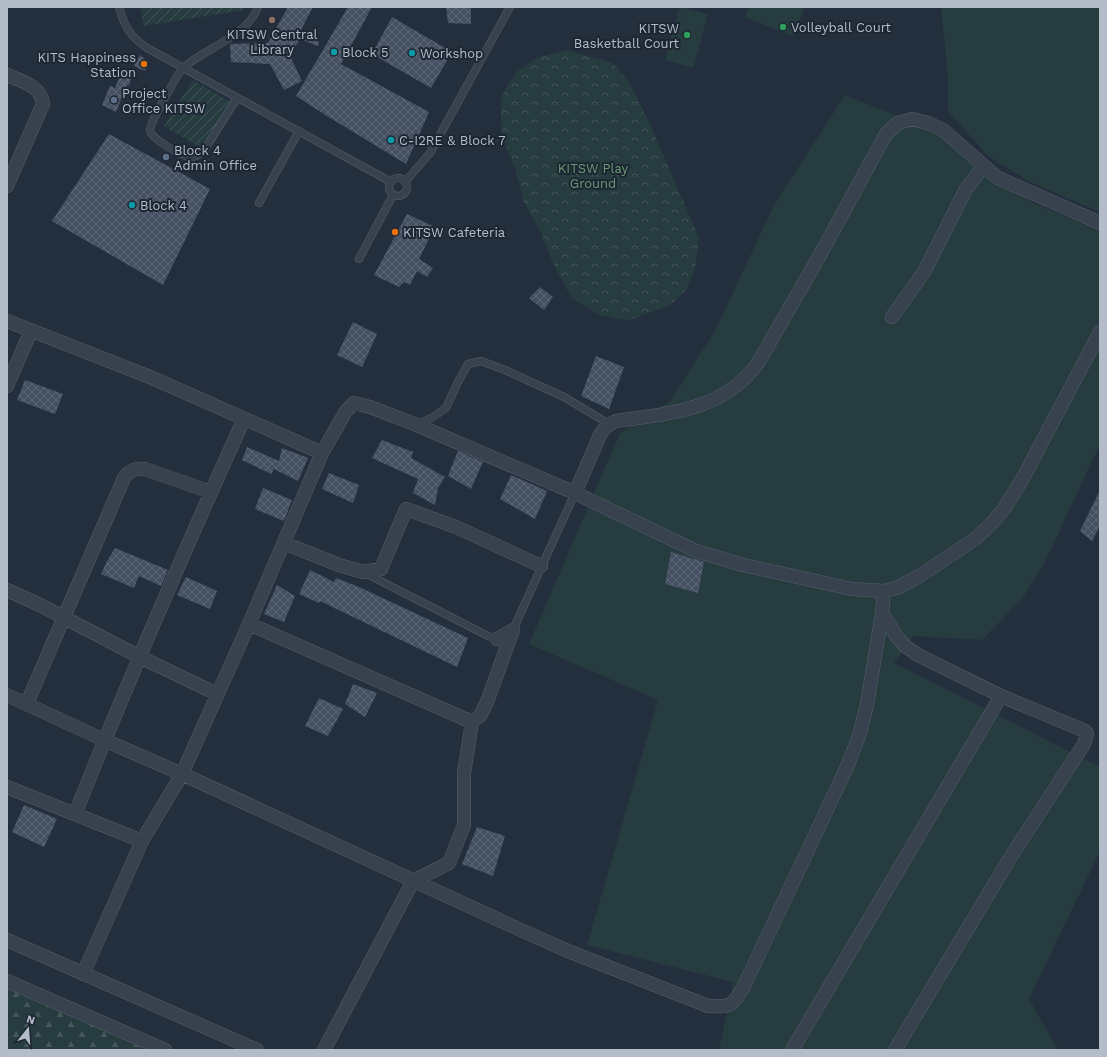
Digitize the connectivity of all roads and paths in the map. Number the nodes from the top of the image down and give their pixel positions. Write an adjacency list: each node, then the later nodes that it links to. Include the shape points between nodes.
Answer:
1 (119, 7): 4 (lane, via 134,38)
2 (258, 7): 4 (lane, via 251,20 239,30)
3 (510, 7): 10 (lane, via 430,153)
4 (182, 68): 6 (lane); 6 (lane, via 153,119 150,130 155,139 182,155 194,157 203,152)
5 (7, 75): 11 (street, via 37,90 43,98 43,104)
6 (237, 98): 7 (lane)
7 (299, 132): 9 (lane); 13 (lane)
8 (983, 167): 14 (street, via 1012,185); 16 (street, via 966,189 924,272); 22 (street, via 943,130 928,122 912,119 898,123 886,134 758,363 748,376 732,390 696,406)
9 (391, 182): 10 (lane, via 398,178); 12 (lane, via 389,189)
10 (405, 182): 12 (lane, via 404,193 399,196)
11 (7, 186)
12 (393, 195): 15 (lane)
13 (259, 203)
14 (1100, 223)
15 (359, 259)
16 (892, 317)
17 (7, 321): 18 (street)
18 (32, 331): 20 (street); 21 (street, via 150,377)
19 (1100, 332): 31 (street, via 1004,509 975,539 921,575 897,588)
20 (7, 386)
21 (244, 418): 24 (street); 25 (street)
22 (609, 424): 23 (lane, via 537,384 481,361 468,364 446,408); 26 (street, via 600,435)
23 (418, 425): 24 (street, via 354,403 346,411); 26 (street)
24 (322, 453): 27 (street)
25 (211, 492): 33 (street, via 145,469 136,468 129,472 124,478); 37 (street)
26 (575, 493): 28 (lane); 31 (street, via 696,551 743,565 852,589)
27 (284, 542): 29 (street); 34 (street)
28 (541, 566): 29 (street, via 456,527 406,509 381,569); 35 (lane)
29 (363, 572): 36 (lane)
30 (7, 590): 33 (street)
31 (884, 591): 32 (street)
32 (882, 613): 40 (street, via 897,638 913,652); 48 (street, via 867,705 847,767 743,988 736,1000 726,1006 708,1006 568,951)
33 (64, 617): 37 (street); 41 (street)
34 (249, 624): 38 (street); 42 (street)
35 (513, 630): 36 (street); 42 (street, via 487,702 480,716)
36 (498, 639)
37 (140, 657): 38 (street); 43 (street)
38 (217, 694): 44 (street)
39 (7, 695): 41 (street)
40 (1001, 696): 55 (street); 56 (street, via 1085,731 1086,739 1010,858)
41 (26, 703): 43 (street)
42 (472, 722): 48 (street, via 464,773 464,825 449,863)
43 (104, 740): 44 (street); 46 (street)
44 (182, 774): 47 (street); 48 (street)
45 (7, 787): 46 (street)
46 (75, 814): 47 (street)
47 (142, 841): 50 (street)
48 (413, 881): 54 (street)
49 (7, 940): 50 (street)
50 (83, 974): 53 (street)
51 (7, 981): 52 (street)
52 (165, 1050)
53 (257, 1050)
54 (324, 1050)
55 (792, 1050)
56 (895, 1050)

